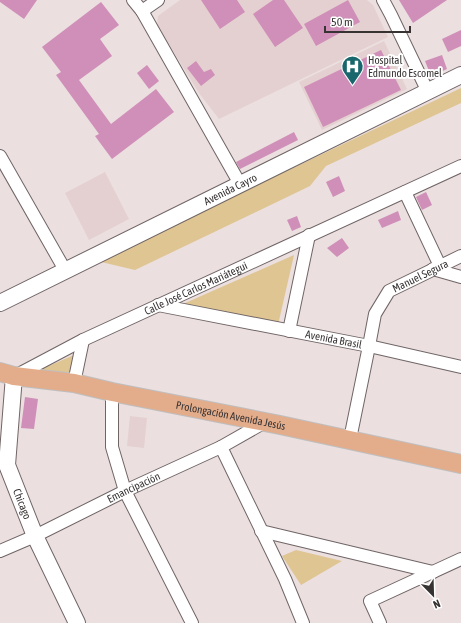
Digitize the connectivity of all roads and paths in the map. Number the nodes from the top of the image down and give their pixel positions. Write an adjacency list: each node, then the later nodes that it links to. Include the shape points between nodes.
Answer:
1 (133, 0): 4 (street)
2 (158, 0): 4 (street)
3 (383, 0): 6 (street)
4 (142, 11): 9 (street)
5 (461, 75): 6 (main road, Avenida Cayro)
6 (427, 90): 9 (main road, Avenida Cayro)
7 (0, 156): 14 (street)
8 (461, 166): 10 (street, Calle José Carlos Mariátegui)
9 (240, 184): 14 (main road, Avenida Cayro)
10 (405, 192): 11 (street, Calle José Carlos Mariátegui); 13 (street)
11 (309, 235): 17 (street, Calle José Carlos Mariátegui); 18 (street)
12 (461, 256): 13 (street, Manuel Segura)
13 (436, 267): 15 (street); 20 (street, Manuel Segura, via 389,291 375,314)
14 (65, 270): 16 (main road, Avenida Cayro)
15 (461, 277)
16 (0, 303)
17 (158, 305): 18 (street, Avenida Brasil); 19 (street, Calle José Carlos Mariátegui)
18 (289, 331): 20 (street, Avenida Brasil)
19 (83, 340): 22 (street, Calle José Carlos Mariátegui); 23 (street)
20 (369, 346): 21 (street, Avenida Brasil); 26 (street, Manuel Segura)
21 (461, 367)
22 (7, 374): 23 (main road, Prolongación Avenida Jesús); 31 (main road, Chicago, via 7,465)
23 (74, 383): 24 (main road, Prolongación Avenida Jesús)
24 (112, 392): 25 (main road, Prolongación Avenida Jesús); 29 (street, via 112,446)
25 (266, 422): 26 (main road, Prolongación Avenida Jesús); 27 (street, Emancipación)
26 (350, 439): 28 (main road, Prolongación Avenida Jesús)
27 (221, 447): 29 (street, Emancipación); 30 (street)
28 (461, 464)
29 (124, 490): 31 (street, Emancipación); 36 (street)
30 (262, 531): 34 (street); 37 (street)
31 (35, 536): 32 (street, Emancipación); 35 (main road, Chicago)
32 (0, 551)
33 (461, 559): 34 (street)
34 (433, 572): 38 (street, via 370,601)
35 (77, 623)
36 (192, 623)
37 (303, 623)
38 (380, 623)

